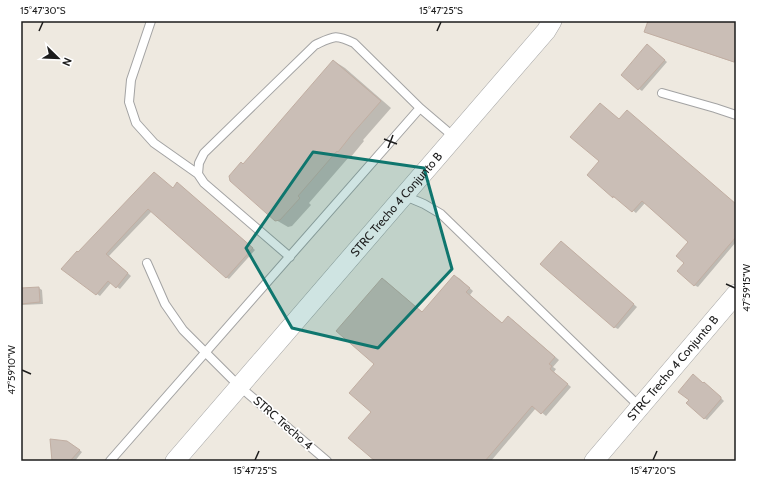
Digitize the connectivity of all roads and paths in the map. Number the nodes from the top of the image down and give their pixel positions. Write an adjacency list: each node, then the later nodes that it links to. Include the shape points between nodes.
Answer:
1 (151, 21): 7 (lane, via 131,80 129,102 136,123 154,143)
2 (552, 21): 6 (street, STRC Trecho 4 Conjunto B)
3 (662, 93): 5 (lane)
4 (420, 108): 6 (lane); 7 (lane, via 354,43 342,37 332,37 315,45 204,153 199,163); 9 (lane)
5 (736, 115)
6 (454, 137): 8 (street, STRC Trecho 4 Conjunto B)
7 (198, 174): 9 (lane, via 204,183)
8 (404, 196): 13 (street, STRC Trecho 4 Conjunto B); 14 (lane, via 440,214)
9 (290, 257): 12 (lane)
10 (147, 264): 12 (lane, STRC Trecho 4, via 164,304 183,330)
11 (736, 294): 14 (street, STRC Trecho 4 Conjunto B)
12 (206, 353): 13 (lane, STRC Trecho 4); 15 (lane)
13 (239, 386): 16 (street, STRC Trecho 4 Conjunto B); 17 (lane, STRC Trecho 4)
14 (640, 407): 18 (street, STRC Trecho 4 Conjunto B)
15 (110, 461)
16 (175, 461)
17 (327, 461)
18 (594, 461)

